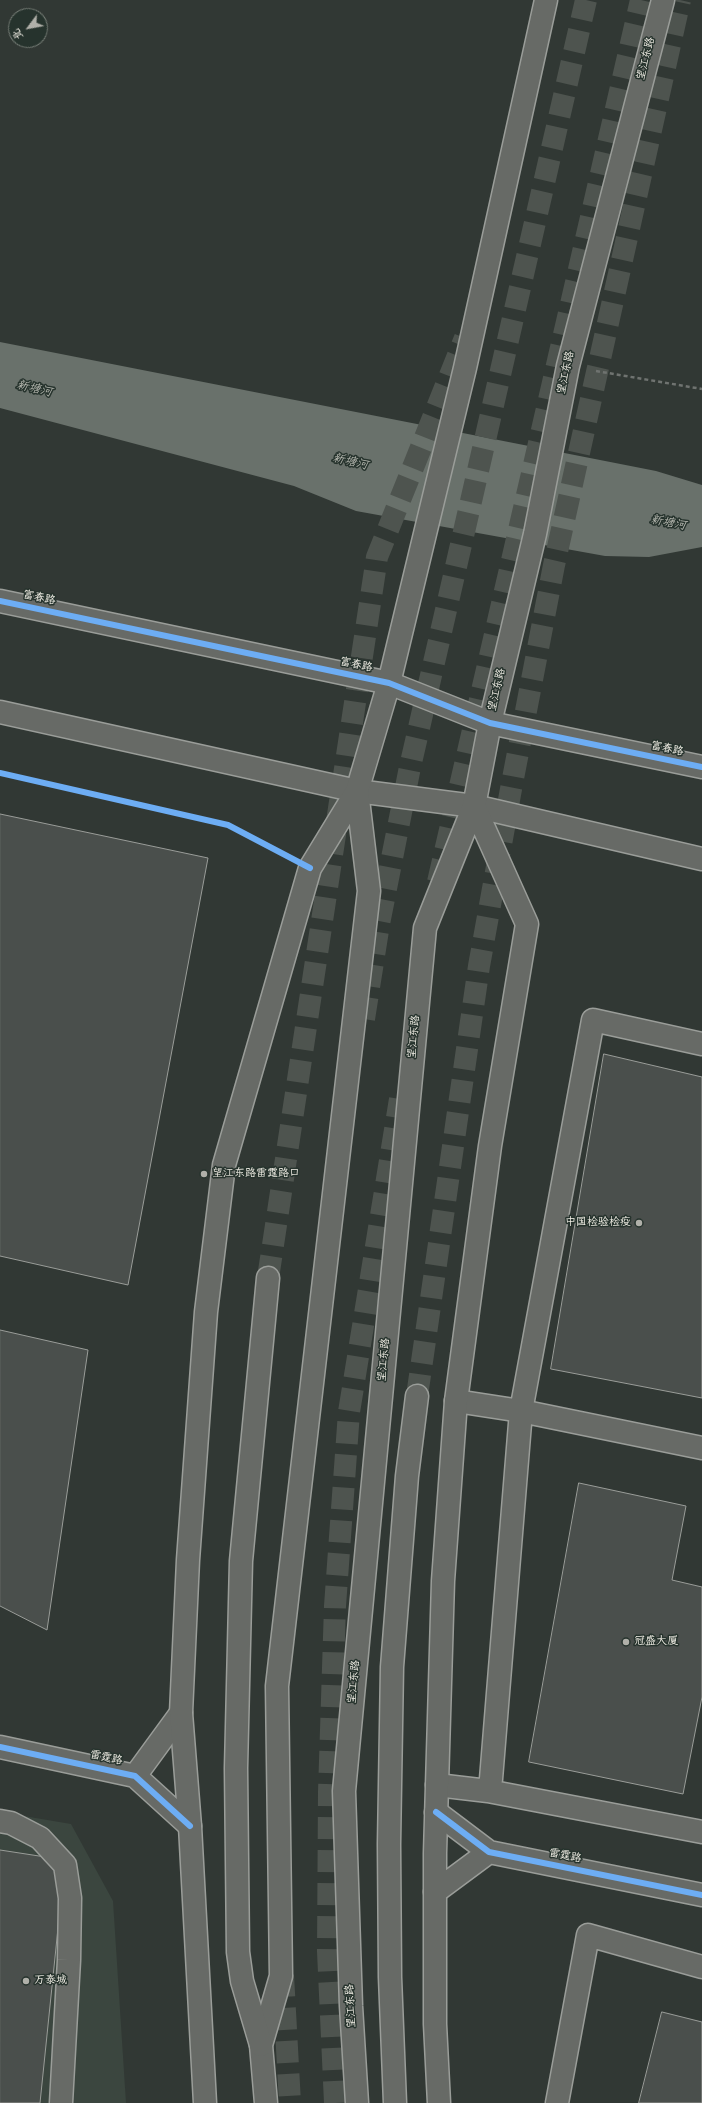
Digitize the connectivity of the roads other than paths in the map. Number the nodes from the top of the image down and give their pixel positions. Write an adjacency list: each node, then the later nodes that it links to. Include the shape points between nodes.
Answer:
1 (546, 0): 4 (main road, via 465,368)
2 (663, 0): 6 (main road, 望江东路, via 568,369 535,534)
3 (0, 601): 4 (main road, 富春路)
4 (389, 683): 6 (main road, 富春路); 8 (main road)
5 (0, 712): 8 (main road)
6 (490, 723): 7 (main road, 富春路); 9 (main road, 望江东路)
7 (702, 768)
8 (357, 791): 9 (main road); 17 (main road, via 310,868 224,1164 206,1312); 30 (main road, via 369,891 277,1686 281,1976)
9 (474, 806): 10 (main road); 14 (main road, via 527,924 490,1146); 34 (main road, 望江东路, via 425,928 345,1784 351,2006)
10 (702, 859)
11 (702, 1044): 15 (main road, via 593,1020)
12 (268, 1278): 30 (main road, via 240,1561 236,1768 238,1952 242,1981)
13 (417, 1396): 35 (main road, via 407,1476 392,1667 389,1852)
14 (456, 1401): 15 (main road); 20 (main road, via 443,1581)
15 (520, 1411): 16 (main road); 21 (main road)
16 (702, 1448)
17 (180, 1713): 19 (main road, 雷霆路); 24 (main road)
18 (0, 1747): 19 (main road, 雷霆路)
19 (135, 1776): 24 (main road, 雷霆路)
20 (436, 1785): 21 (main road); 22 (main road)
21 (488, 1790): 25 (main road)
22 (436, 1812): 26 (main road, 雷霆路); 27 (main road)
23 (0, 1821): 31 (main road, via 11,1823 40,1838 65,1865 70,1898 69,1960)
24 (190, 1826): 32 (main road)
25 (702, 1832)
26 (489, 1852): 27 (main road); 28 (main road, 雷霆路)
27 (434, 1892): 36 (main road, via 435,2024)
28 (702, 1895)
29 (702, 1967): 37 (main road, via 588,1935)
30 (261, 2044): 33 (main road)
31 (61, 2103)
32 (205, 2103)
33 (266, 2103)
34 (358, 2103)
35 (395, 2103)
36 (439, 2103)
37 (557, 2103)

